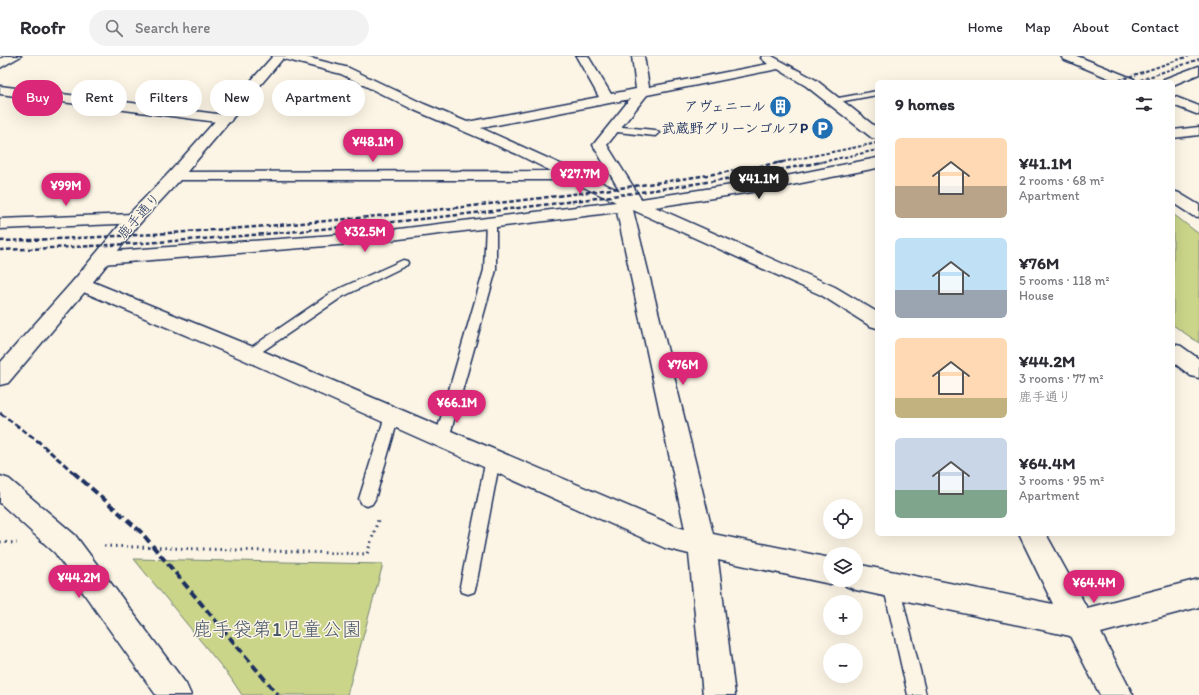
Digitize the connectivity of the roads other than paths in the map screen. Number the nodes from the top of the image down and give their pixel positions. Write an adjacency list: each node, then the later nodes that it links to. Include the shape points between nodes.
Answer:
1 (15, 56): 8 (street)
2 (279, 56): 20 (street, 鹿手通り)
3 (288, 56): 21 (street, via 345,71)
4 (582, 56): 16 (street)
5 (638, 56): 14 (street)
6 (762, 56): 9 (street)
7 (1066, 56): 11 (street)
8 (0, 64)
9 (781, 65): 14 (street); 17 (street, via 811,83)
10 (1199, 70): 12 (street)
11 (1124, 80)
12 (1174, 80)
13 (0, 90): 20 (street)
14 (643, 92): 16 (street); 22 (street)
15 (875, 93): 17 (lane)
16 (607, 99): 21 (street)
17 (833, 101): 25 (street)
18 (1175, 101): 19 (street)
19 (1199, 111)
20 (225, 118): 29 (street, 鹿手通り)
21 (464, 127): 28 (street, via 522,151)
22 (611, 130): 24 (lane); 31 (street, via 600,145)
23 (1199, 131): 26 (street)
24 (655, 133)
25 (875, 133)
26 (1175, 134)
27 (875, 163): 31 (street, via 771,184)
28 (572, 176): 29 (street); 31 (street)
29 (174, 177): 33 (street, 鹿手通り)
30 (1175, 197): 32 (street)
31 (630, 206): 34 (street); 39 (street, via 828,291); 50 (street)
32 (1199, 212)
33 (134, 219): 35 (street); 36 (street, 鹿手通り)
34 (491, 223): 36 (street, via 375,237); 45 (lane, via 490,270)
35 (0, 224)
36 (102, 258): 38 (street, 鹿手通り)
37 (403, 263): 41 (lane, via 338,294)
38 (81, 284): 41 (street); 43 (street, 鹿手通り)
39 (875, 320)
40 (1175, 352): 42 (street)
41 (250, 354): 44 (street)
42 (1199, 370)
43 (0, 376)
44 (392, 416): 45 (street); 48 (lane)
45 (442, 438): 46 (street)
46 (493, 459): 50 (street, via 675,539); 54 (lane)
47 (0, 487): 57 (street, via 65,544)
48 (367, 499)
49 (1033, 536): 56 (street)
50 (702, 544): 51 (street); 58 (street)
51 (823, 570)
52 (863, 578): 53 (street)
53 (891, 584): 56 (street); 59 (lane)
54 (468, 586)
55 (1199, 593): 56 (street)
56 (1081, 624): 60 (street)
57 (175, 695)
58 (719, 695)
59 (917, 695)
60 (1117, 695)

